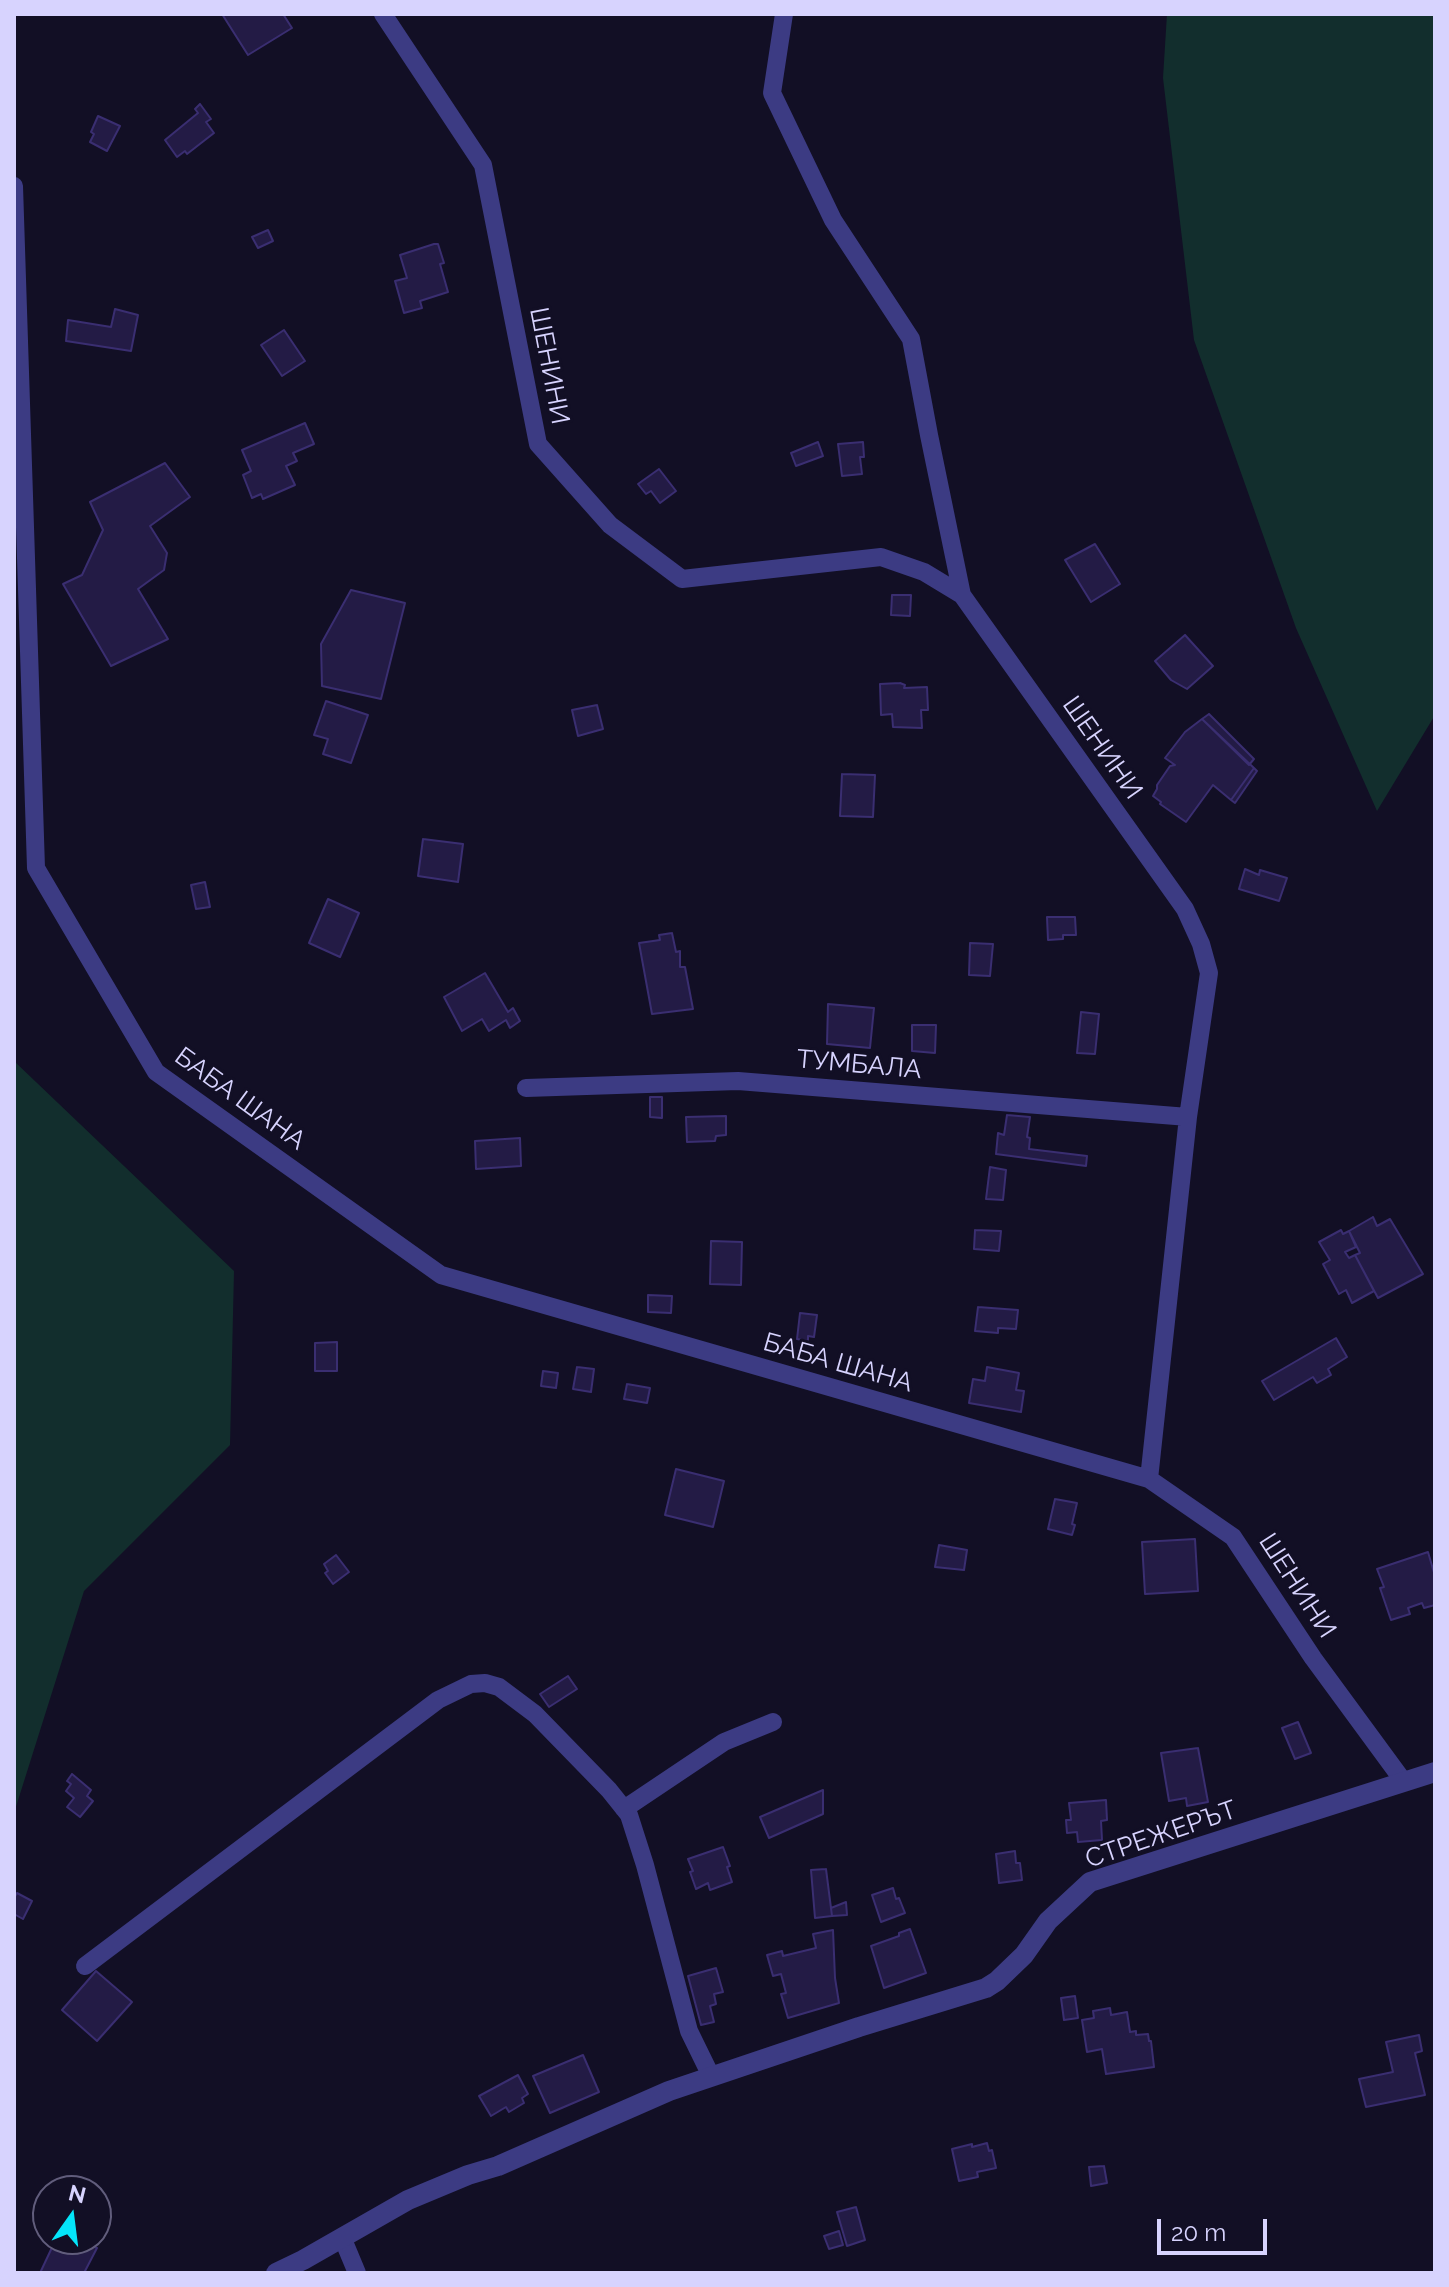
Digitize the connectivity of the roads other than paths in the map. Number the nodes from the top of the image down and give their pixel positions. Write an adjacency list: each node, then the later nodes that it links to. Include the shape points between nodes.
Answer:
1 (383, 14): 4 (lane, ШЕНИНИ, via 483,165 538,444 610,525 682,579 881,557 924,572)
2 (784, 14): 4 (lane, via 772,93 833,220 911,339)
3 (14, 186): 7 (lane, БАБА ШАНА, via 36,868 156,1072 441,1275)
4 (962, 595): 6 (lane, ШЕНИНИ, via 1185,909 1201,944 1209,973)
5 (526, 1088): 6 (lane, ТУМБАЛА, via 738,1081)
6 (1188, 1117): 7 (lane, ШЕНИНИ)
7 (1149, 1479): 10 (lane, ШЕНИНИ, via 1233,1537)
8 (773, 1722): 11 (lane, via 724,1742)
9 (1435, 1772): 10 (street, СТРЕЖЕРЪТ)
10 (1404, 1782): 13 (street, СТРЕЖЕРЪТ, via 1090,1882 1048,1921 1024,1955 986,1988)
11 (624, 1809): 12 (lane, via 526,1707 499,1687 471,1684 438,1700); 13 (lane, via 645,1865 689,2031)
12 (85, 1966)
13 (711, 2076): 14 (street, СТРЕЖЕРЪТ, via 408,2200)
14 (342, 2237): 15 (street, СТРЕЖЕРЪТ); 16 (lane)
15 (276, 2273)
16 (357, 2273)

